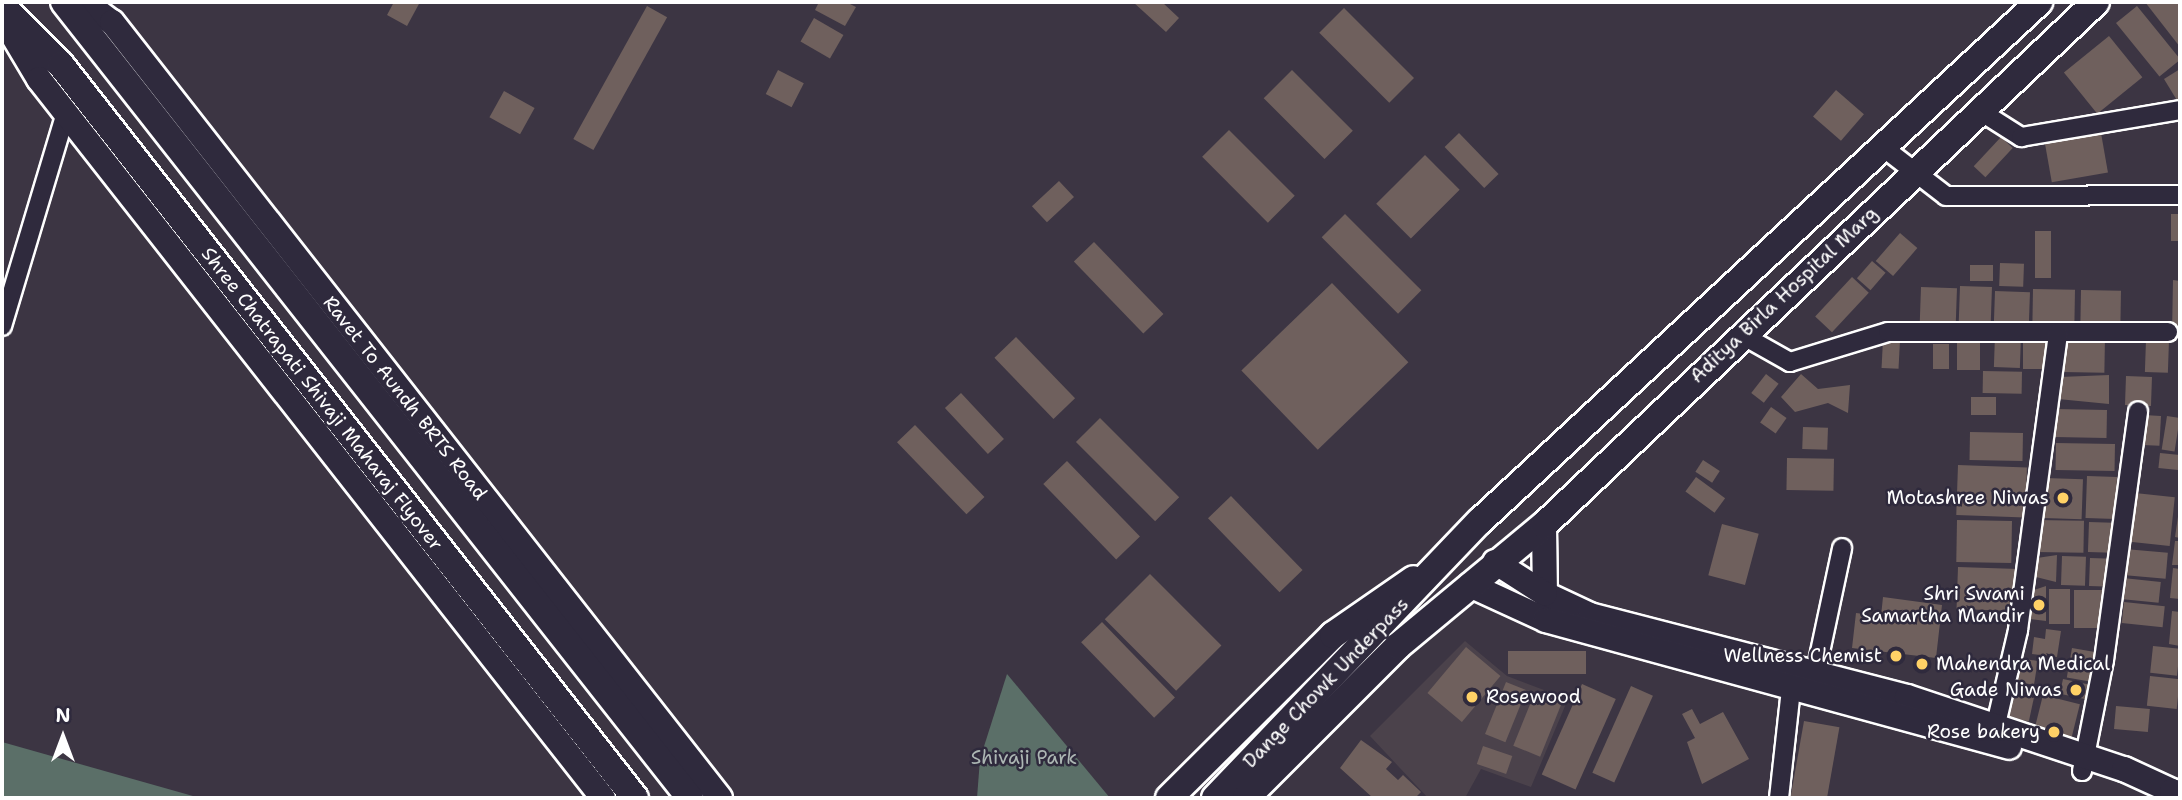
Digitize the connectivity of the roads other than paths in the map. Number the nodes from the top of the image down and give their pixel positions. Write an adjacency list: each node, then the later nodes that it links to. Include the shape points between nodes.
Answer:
1 (64, 2): 30 (main road)
2 (86, 2): 31 (street, Ravet To Aundh BRTS Road, via 113,22)
3 (2039, 2): 10 (main road, Aditya Birla Hospital Marg)
4 (2096, 2): 8 (main road, Aditya Birla Hospital Marg)
5 (2, 6): 29 (main road, Shree Chatrapati Shivaji Maharaj Flyover, via 61,65)
6 (2, 18): 9 (street)
7 (2180, 110): 8 (street, via 2021,137)
8 (1980, 111): 11 (main road, Aditya Birla Hospital Marg)
9 (66, 113): 13 (street); 28 (street)
10 (1884, 148): 11 (street); 21 (main road, Aditya Birla Hospital Marg, via 1480,521)
11 (1912, 175): 12 (street, via 1933,192 1961,198); 16 (main road, Aditya Birla Hospital Marg)
12 (2180, 195)
13 (2, 326)
14 (2168, 332): 15 (street)
15 (2058, 333): 16 (street, via 1888,332 1790,362); 26 (street, via 2018,630)
16 (1742, 335): 18 (main road, Aditya Birla Hospital Marg)
17 (2138, 411): 27 (street)
18 (1544, 526): 20 (main road, Aditya Birla Hospital Marg); 23 (street)
19 (1842, 548): 25 (street)
20 (1495, 562): 22 (main road, Aditya Birla Hospital Marg); 23 (street)
21 (1436, 567): 32 (main road, via 1374,602 1333,635); 33 (main road, Dange Chowk Underpass)
22 (1470, 585): 24 (main road, Dange Chowk Underpass); 25 (street, via 1546,620)
23 (1545, 594): 25 (street, via 1590,615)
24 (1398, 646): 34 (main road, Dange Chowk Underpass); 35 (main road, via 1384,683)
25 (1806, 686): 26 (street); 36 (street)
26 (1994, 733): 27 (street)
27 (2083, 763): 37 (street); 38 (street, via 2162,786)
28 (603, 798)
29 (635, 798)
30 (690, 798)
31 (720, 798)
32 (1169, 798)
33 (1216, 798)
34 (1246, 798)
35 (1268, 798)
36 (1779, 798)
37 (2151, 798)
38 (2174, 798)

